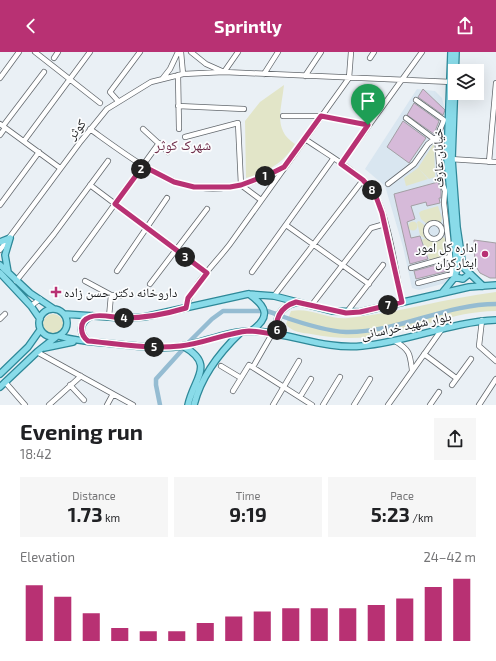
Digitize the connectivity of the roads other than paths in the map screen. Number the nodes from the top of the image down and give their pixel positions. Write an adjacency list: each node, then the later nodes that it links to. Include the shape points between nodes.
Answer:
1 (19, 52): 26 (street)
2 (34, 52): 29 (street)
3 (58, 52): 17 (street)
4 (90, 52): 29 (street)
5 (140, 52): 35 (street, via 110,92)
6 (178, 52): 27 (street)
7 (181, 52): 23 (street)
8 (191, 52): 22 (street, via 206,64)
9 (238, 52): 22 (street)
10 (278, 52): 24 (street)
11 (321, 52): 25 (street)
12 (351, 52): 28 (street)
13 (374, 52): 18 (street)
14 (422, 52): 30 (street)
15 (451, 52): 19 (main road, خیابان عارف)
16 (456, 52): 20 (main road, خیابان عارف)
17 (54, 58)
18 (370, 58)
19 (451, 64)
20 (454, 64)
21 (44, 72): 44 (street)
22 (224, 72): 23 (street, کوثر); 24 (street, کوثر)
23 (181, 74): 27 (street, کوثر); 38 (street)
24 (264, 74): 25 (street, کوثر)
25 (305, 76): 28 (street, کوثر)
26 (0, 78)
27 (163, 78): 35 (street, کوثر)
28 (348, 78): 30 (street, کوثر); 41 (street)
29 (70, 79): 37 (street); 53 (street)
30 (401, 80): 31 (street, کوثر); 43 (street)
31 (448, 82)
32 (496, 83): 36 (street)
33 (416, 100): 52 (street, via 444,120)
34 (451, 100): 58 (main road, خیابان عارف)
35 (118, 101): 45 (street, کوثر)
36 (495, 101): 48 (street)
37 (100, 103)
38 (178, 106): 39 (street); 47 (street)
39 (244, 109)
40 (283, 116): 41 (street)
41 (321, 116): 43 (street); 51 (street)
42 (406, 118): 52 (street)
43 (368, 125): 62 (street)
44 (3, 126): 49 (street); 53 (street)
45 (90, 129): 63 (street); 65 (street, کوثر)
46 (143, 129): 54 (street)
47 (179, 129)
48 (494, 130): 60 (street)
49 (0, 135)
50 (185, 137): 69 (street, via 238,123)
51 (304, 138): 57 (street); 64 (street)
52 (436, 138): 67 (street, via 428,144 414,164); 78 (street, via 440,176 445,191)
53 (24, 141): 55 (street)
54 (159, 143): 56 (street); 63 (street)
55 (39, 152): 65 (street); 73 (street)
56 (168, 152)
57 (333, 158): 62 (street); 75 (street)
58 (449, 159): 60 (street); 78 (main road, خیابان عارف); 86 (main road, خیابان عارف)
59 (108, 161): 68 (street)
60 (489, 162): 61 (street)
61 (496, 162)
62 (341, 164): 66 (street)
63 (143, 166): 69 (street, via 174,182 194,187); 72 (street)
64 (284, 167): 69 (street); 71 (street)
65 (60, 168): 79 (street, کوثر)
66 (363, 180): 76 (street, via 375,194); 81 (street)
67 (388, 184)
68 (90, 185): 72 (street); 98 (street)
69 (241, 185): 71 (street)
70 (167, 198): 77 (street)
71 (261, 200): 95 (street)
72 (115, 204): 77 (street); 85 (street)
73 (0, 205)
74 (207, 209): 83 (street)
75 (286, 224): 81 (street); 94 (street)
76 (385, 224): 88 (street, via 371,228); 112 (street)
77 (146, 227): 83 (street); 91 (street)
78 (447, 229): 84 (street); 86 (main road, خیابان عارف)
79 (10, 238): 80 (main road); 82 (street, کوثر); 93 (main road, via 5,255)
80 (0, 242)
81 (313, 244): 88 (street); 109 (street)
82 (0, 250)
83 (176, 250): 95 (street); 100 (street)
84 (450, 257): 90 (street); 102 (street, via 452,274)
85 (75, 259)
86 (459, 263): 96 (main road); 97 (main road)
87 (0, 265): 93 (main road)
88 (342, 265): 101 (street); 114 (street)
89 (383, 266): 101 (street)
90 (411, 268)
91 (117, 271)
92 (0, 272): 113 (main road)
93 (8, 272): 98 (main road)
94 (252, 272)
95 (207, 273): 115 (street, via 188,298)
96 (469, 274): 97 (main road, via 462,279); 104 (main road)
97 (455, 277): 105 (main road)
98 (16, 281): 110 (main road)
99 (84, 281): 107 (street)
100 (150, 284)
101 (369, 284): 117 (street)
102 (418, 284)
103 (496, 285): 104 (main road, بلوار شهید خراسانی)
104 (483, 286): 105 (main road, بلوار شهید خراسانی)
105 (442, 293): 112 (main road, بلوار شهید خراسانی)
106 (248, 294): 109 (main road, بلوار شهید خراسانی); 115 (main road, بلوار شهید خراسانی); 128 (main road, via 262,305 265,314 262,321)
107 (111, 295): 108 (street); 121 (street)
108 (122, 296)
109 (274, 296): 111 (main road, بلوار شهید خراسانی)
110 (40, 299): 113 (street); 116 (main road)
111 (296, 302): 114 (main road, بلوار شهید خراسانی); 131 (main road, via 284,307 277,317)
112 (402, 302): 117 (main road, بلوار شهید خراسانی)
113 (31, 306): 123 (main road)
114 (311, 306): 117 (main road, بلوار شهید خراسانی)
115 (186, 308): 121 (main road, بلوار شهید خراسانی, via 144,317)
116 (54, 309): 119 (main road); 123 (main road, via 47,311)
117 (346, 313)
118 (5, 314): 122 (street)
119 (64, 314): 120 (main road, بلوار شهید خراسانی); 132 (main road, via 67,328)
120 (92, 316): 121 (main road, بلوار شهید خراسانی); 135 (main road, via 83,322 81,327 84,338)
121 (110, 317)
122 (0, 319)
123 (40, 319): 127 (main road)
124 (482, 320): 125 (main road, بلوار شهید خراسانی); 126 (main road, بلوار شهید خراسانی); 141 (street, via 479,346)
125 (496, 320)
126 (442, 329): 133 (main road, بلوار شهید خراسانی); 138 (street)
127 (40, 330): 132 (main road, via 45,335); 145 (main road, via 28,347)
128 (251, 331): 129 (main road, بلوار شهید خراسانی); 130 (main road, بلوار شهید خراسانی)
129 (242, 332): 136 (main road, بلوار شهید خراسانی); 167 (main road, via 215,362 199,388)
130 (272, 334): 131 (main road, بلوار شهید خراسانی); 143 (street)
131 (279, 335): 133 (main road, بلوار شهید خراسانی, via 344,347)
132 (58, 337): 134 (main road, بلوار شهید خراسانی); 137 (main road)
133 (395, 340): 144 (street, via 410,354)
134 (81, 341): 135 (main road, بلوار شهید خراسانی); 137 (main road, via 56,344)
135 (88, 341): 136 (main road, بلوار شهید خراسانی, via 143,347)
136 (183, 346): 166 (main road, via 196,354 201,363 200,374)
137 (37, 352): 146 (street); 153 (main road)
138 (424, 354): 144 (street); 150 (street)
139 (471, 359): 150 (street)
140 (299, 361): 156 (street)
141 (496, 361)
142 (221, 366): 148 (street)
143 (252, 367): 148 (street, via 249,365); 156 (street)
144 (412, 370): 172 (street)
145 (0, 374)
146 (81, 376): 155 (street); 159 (street)
147 (340, 377): 170 (street)
148 (242, 378): 157 (street)
149 (370, 378): 171 (street)
150 (456, 378): 154 (street)
151 (310, 379): 160 (street)
152 (496, 379): 174 (street)
153 (2, 384): 162 (street)
154 (452, 384)
155 (70, 385): 161 (street); 163 (street)
156 (284, 387): 160 (street); 168 (street)
157 (234, 391)
158 (439, 392): 173 (street)
159 (113, 394): 164 (street); 165 (street)
160 (300, 397): 169 (street)
161 (84, 400)
162 (25, 405)
163 (49, 405)
164 (107, 405)
165 (133, 405)
166 (188, 405)
167 (194, 405)
168 (273, 405)
169 (312, 405)
170 (323, 405)
171 (354, 405)
172 (388, 405)
173 (430, 405)
174 (479, 405)

